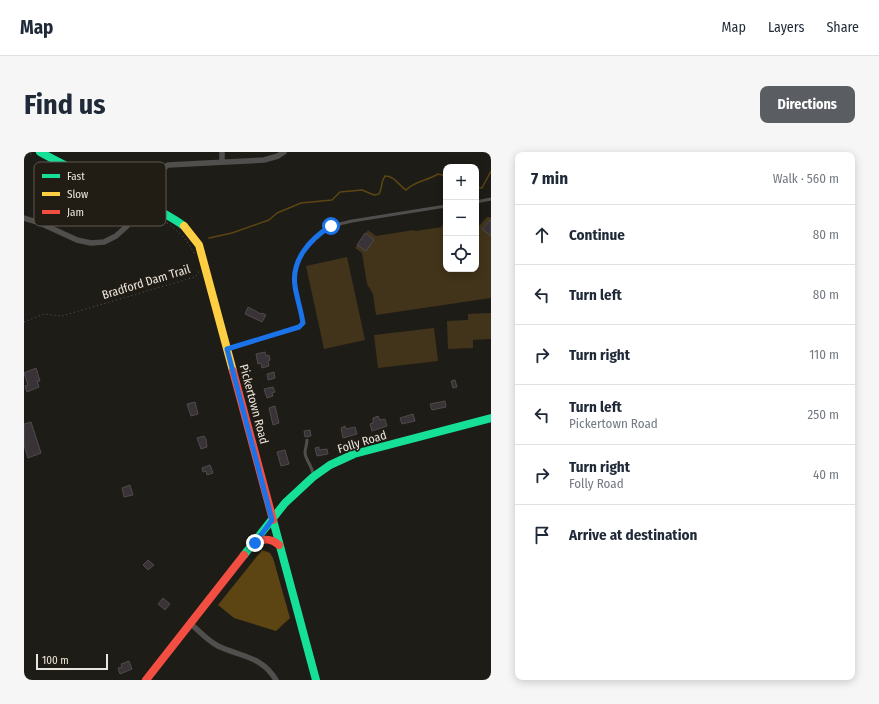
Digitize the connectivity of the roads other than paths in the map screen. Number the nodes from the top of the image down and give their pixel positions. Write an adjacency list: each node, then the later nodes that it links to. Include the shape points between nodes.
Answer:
1 (222, 152): 5 (street)
2 (284, 152): 5 (street, via 264,160)
3 (38, 155): 4 (street, Pickertown Road)
4 (55, 162)
5 (222, 162): 6 (street)
6 (166, 166)
7 (491, 199): 8 (lane)
8 (479, 201)
9 (443, 206): 15 (lane, via 352,221 331,226 320,233 303,252 296,268 294,285 303,323 299,327)
10 (166, 217): 15 (street, Pickertown Road, via 183,225 199,245)
11 (24, 218): 12 (street)
12 (34, 220)
13 (47, 226): 14 (street, via 77,240 98,243 111,239)
14 (126, 226)
15 (227, 349): 19 (street, Pickertown Road)
16 (491, 418): 18 (street, Folly Road, via 354,454 330,465)
17 (307, 440): 18 (lane, via 305,453)
18 (313, 477): 20 (street, Folly Road)
19 (267, 500): 20 (street, via 276,506); 21 (street, Pickertown Road)
20 (284, 505): 21 (street, Folly Road)
21 (272, 520): 22 (street, Folly Road); 23 (street, Pickertown Road)
22 (255, 543): 23 (street, via 268,539); 24 (street, Folly Road)
23 (279, 545): 27 (street, Pickertown Road)
24 (191, 624): 25 (street, Folly Road); 26 (street, via 218,646 259,661)
25 (146, 680)
26 (276, 680)
27 (316, 680)

